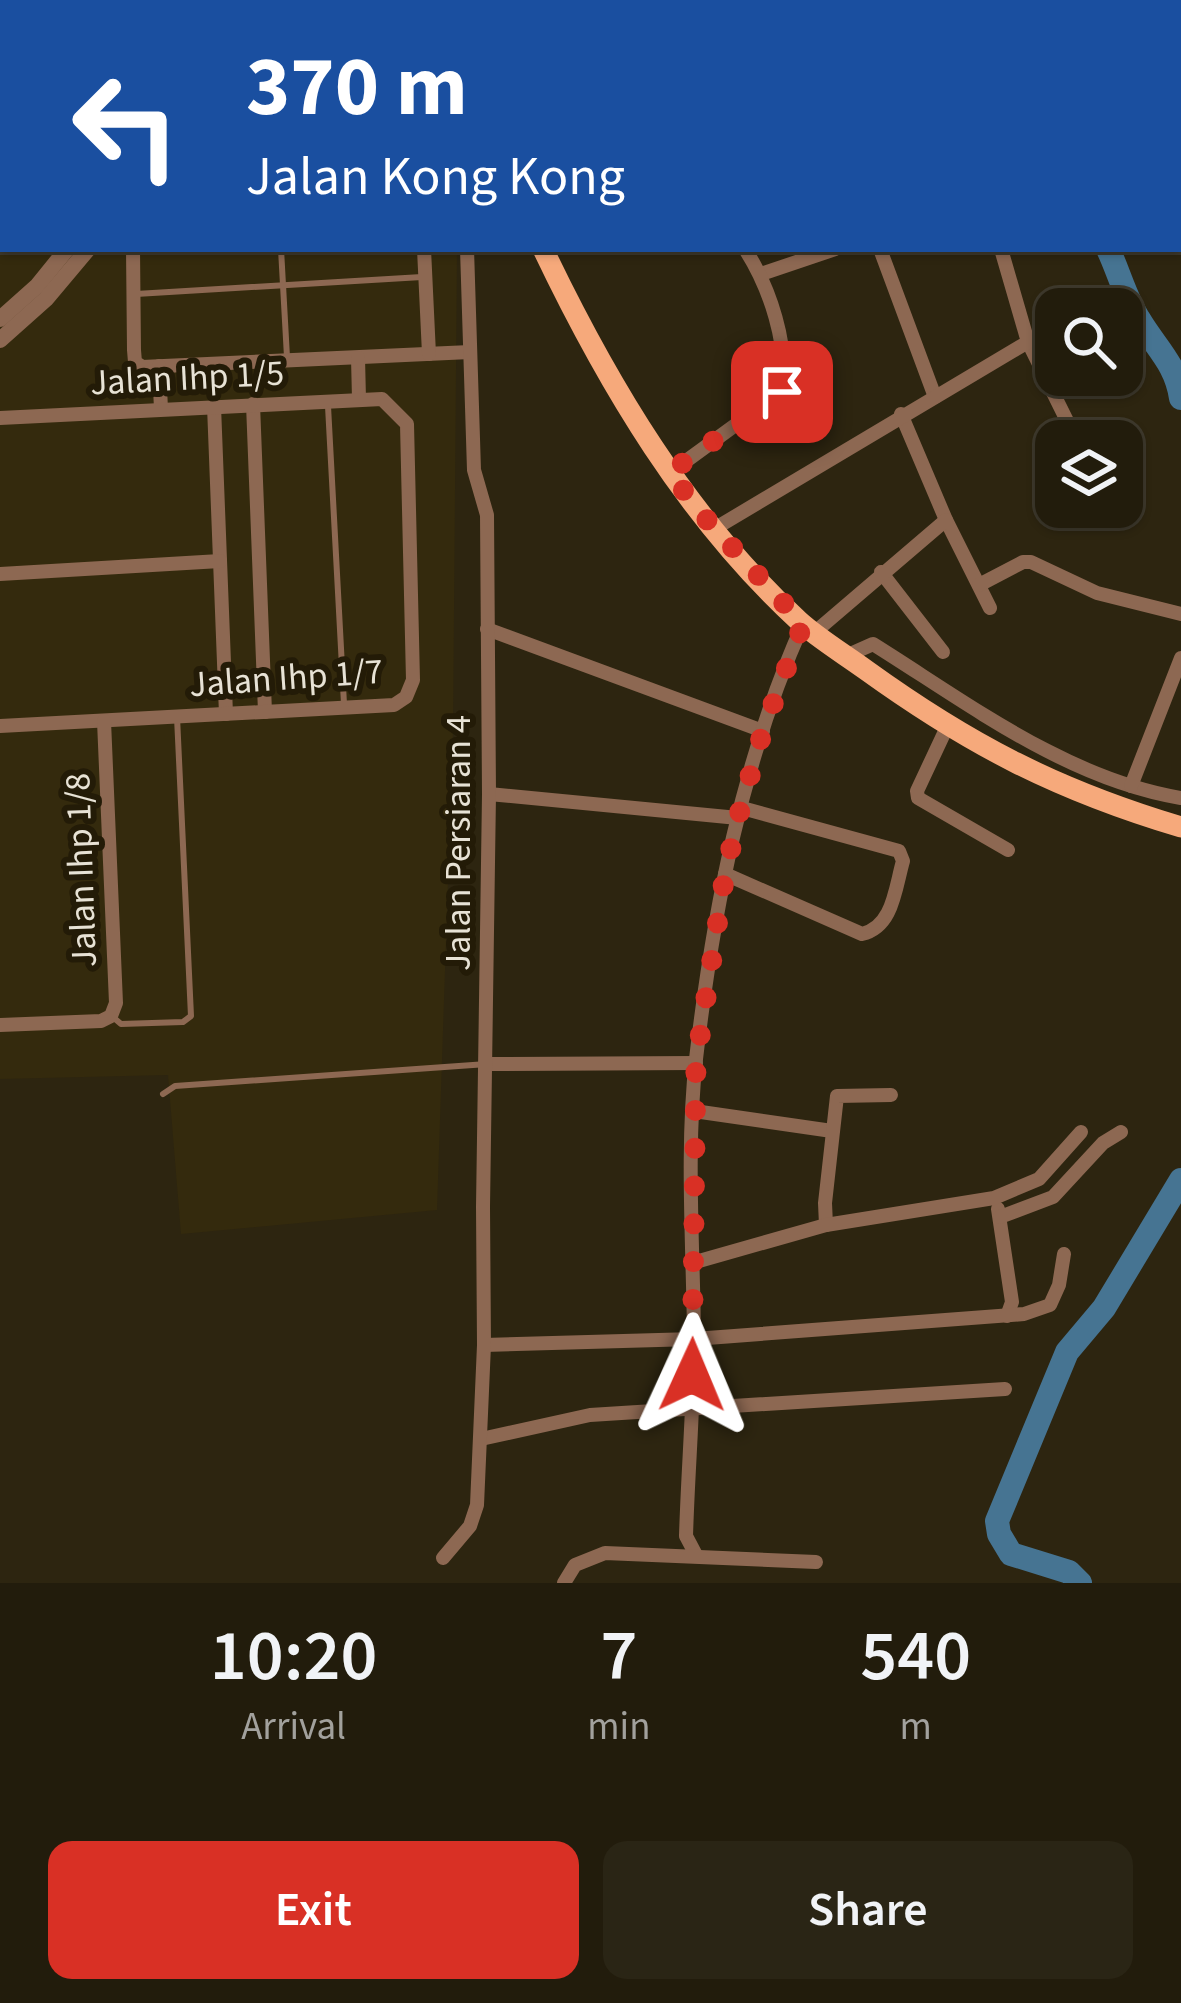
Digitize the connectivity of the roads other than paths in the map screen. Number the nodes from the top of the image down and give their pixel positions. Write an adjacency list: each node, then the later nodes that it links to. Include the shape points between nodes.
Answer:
1 (65, 252): 16 (street)
2 (85, 252): 17 (street)
3 (132, 252): 15 (street)
4 (281, 252): 14 (lane)
5 (424, 252): 13 (street)
6 (467, 252): 19 (street, Jalan Persiaran 4)
7 (545, 252): 34 (main road, via 620,398)
8 (748, 252): 12 (street)
9 (827, 252): 12 (street)
10 (881, 252): 24 (street)
11 (1002, 252): 18 (street)
12 (761, 274): 34 (street, via 782,392)
13 (425, 276): 14 (lane); 20 (street)
14 (283, 285): 15 (lane); 22 (lane)
15 (132, 294): 23 (street, via 135,362)
16 (0, 319)
17 (0, 340)
18 (1028, 342): 24 (street); 33 (street)
19 (470, 352): 20 (street); 44 (street, Jalan Persiaran 4, via 474,470 487,515)
20 (429, 354): 21 (street)
21 (358, 358): 22 (street); 26 (street)
22 (287, 361): 23 (street)
23 (159, 366): 30 (street)
24 (934, 397): 31 (street)
25 (378, 398): 26 (street, Jalan Ihp 1/5); 48 (street, Jalan Ihp 1/7, via 406,424 413,680 394,705)
26 (359, 399): 27 (street, Jalan Ihp 1/5)
27 (328, 400): 28 (street, Jalan Ihp 1/5); 48 (lane)
28 (253, 404): 29 (street, Jalan Ihp 1/5); 49 (street)
29 (214, 406): 30 (street, Jalan Ihp 1/5); 37 (street)
30 (161, 409): 32 (street, Jalan Ihp 1/5)
31 (901, 414): 35 (street); 36 (street)
32 (0, 418)
33 (1067, 420)
34 (670, 472): 36 (main road)
35 (946, 520): 38 (street); 40 (street)
36 (714, 529): 43 (main road)
37 (220, 561): 39 (street); 50 (street)
38 (880, 572): 43 (street); 45 (street)
39 (0, 574)
40 (979, 585): 41 (street); 42 (street, via 1030,562 1096,593)
41 (990, 608)
42 (1181, 614)
43 (809, 628): 46 (main road); 55 (street)
44 (487, 629): 55 (street); 57 (street, Jalan Persiaran 4)
45 (943, 652)
46 (846, 656): 54 (main road); 56 (street, via 873,644 1021,736)
47 (1181, 658): 56 (street)
48 (344, 708): 49 (street, Jalan Ihp 1/7)
49 (265, 712): 50 (street, Jalan Ihp 1/7)
50 (226, 714): 51 (street, Jalan Ihp 1/7)
51 (177, 717): 52 (street, Jalan Ihp 1/7); 63 (lane, via 191,1016 121,1024)
52 (104, 721): 53 (street, Jalan Ihp 1/7); 63 (street, Jalan Ihp 1/8)
53 (0, 726)
54 (947, 727): 60 (main road, via 1027,771); 61 (street, via 917,798)
55 (763, 731): 59 (street)
56 (1131, 786): 58 (street)
57 (490, 794): 59 (street); 66 (street, Jalan Persiaran 4)
58 (1181, 798)
59 (740, 813): 62 (street); 62 (street, via 899,851 904,861 884,924 862,934)
60 (1181, 827)
61 (1008, 850)
62 (725, 874): 65 (street)
63 (111, 1016): 64 (street)
64 (0, 1024)
65 (696, 1063): 66 (street); 69 (street)
66 (487, 1064): 67 (lane); 80 (street, Jalan Persiaran 4)
67 (163, 1094)
68 (891, 1095): 70 (street, via 837,1096)
69 (694, 1111): 70 (street); 77 (street)
70 (832, 1131): 75 (street)
71 (1081, 1132): 73 (street, via 1039,1179)
72 (1121, 1132): 74 (street, via 1053,1197)
73 (994, 1198): 74 (street); 75 (street)
74 (1000, 1217): 78 (street)
75 (826, 1225): 77 (street)
76 (1064, 1254): 78 (street, via 1049,1305)
77 (692, 1263): 79 (street)
78 (1007, 1316): 79 (street)
79 (694, 1339): 80 (street); 82 (street)
80 (484, 1345): 83 (street, Jalan Persiaran 4)
81 (1005, 1389): 82 (street)
82 (690, 1411): 83 (street, via 590,1415); 84 (street, via 686,1536)
83 (481, 1439): 85 (street, Jalan Persiaran 4, via 477,1505)
84 (696, 1555): 86 (street); 87 (street, via 605,1553 575,1565)
85 (443, 1558)
86 (816, 1562)
87 (564, 1583)

